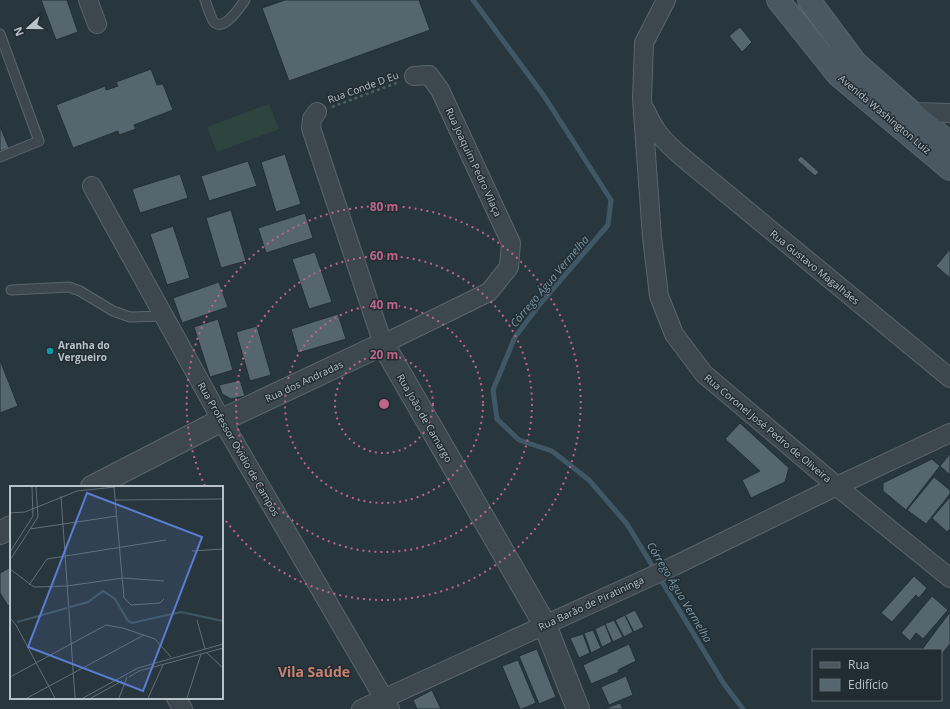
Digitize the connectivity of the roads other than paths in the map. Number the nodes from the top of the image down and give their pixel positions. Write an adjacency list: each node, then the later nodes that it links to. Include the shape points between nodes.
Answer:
1 (88, 0): 7 (street)
2 (205, 0): 3 (lane, via 216,24 232,18)
3 (245, 0)
4 (666, 0): 10 (street, Rua Coronel José Pedro de Oliveira, via 644,43)
5 (778, 0): 17 (main road, Avenida Washington Luiz, via 838,75)
6 (809, 0): 12 (main road, Avenida Washington Luiz, via 855,62)
7 (97, 24)
8 (0, 34): 16 (lane, via 39,141)
9 (414, 76): 20 (street, Rua Joaquim Pedro Vilaça, via 429,75 440,90 511,243)
10 (642, 99): 15 (street, Rua Gustavo Magalhães, via 659,135); 18 (street, Rua Coronel José Pedro de Oliveira)
11 (317, 112): 23 (street, Rua João de Camargo, via 311,128)
12 (912, 112): 13 (street); 14 (main road, Avenida Washington Luiz)
13 (950, 113)
14 (950, 143)
15 (681, 156): 18 (street, Rua Gustavo Magalhães, via 662,151 654,156); 24 (street, Rua Gustavo Magalhães)
16 (0, 157)
17 (950, 169)
18 (647, 174): 28 (street, Rua Coronel José Pedro de Oliveira, via 659,296 674,334 704,374)
19 (92, 186): 22 (street, Rua Professor Ovidio de Campos)
20 (508, 267): 23 (street, Rua dos Andradas, via 489,292)
21 (11, 290): 22 (lane, via 70,287 113,311 130,317)
22 (164, 316): 25 (street, Rua Professor Ovidio de Campos)
23 (383, 344): 25 (street, Rua dos Andradas); 32 (street, Rua João de Camargo)
24 (950, 378)
25 (222, 420): 27 (street, Rua dos Andradas); 34 (street, Rua Professor Ovidio de Campos)
26 (950, 433): 28 (street, Rua Barão de Piratininga)
27 (94, 486)
28 (837, 486): 31 (street, Rua Coronel José Pedro de Oliveira); 32 (street, Rua Barão de Piratininga, via 674,566)
29 (10, 528): 30 (street)
30 (0, 533)
31 (950, 578)
32 (545, 625): 34 (street, Rua Barão de Piratininga); 37 (street, Rua João de Camargo)
33 (177, 699): 35 (street)
34 (387, 704): 36 (street, Rua Barão de Piratininga)
35 (183, 709)
36 (361, 709)
37 (578, 709)

